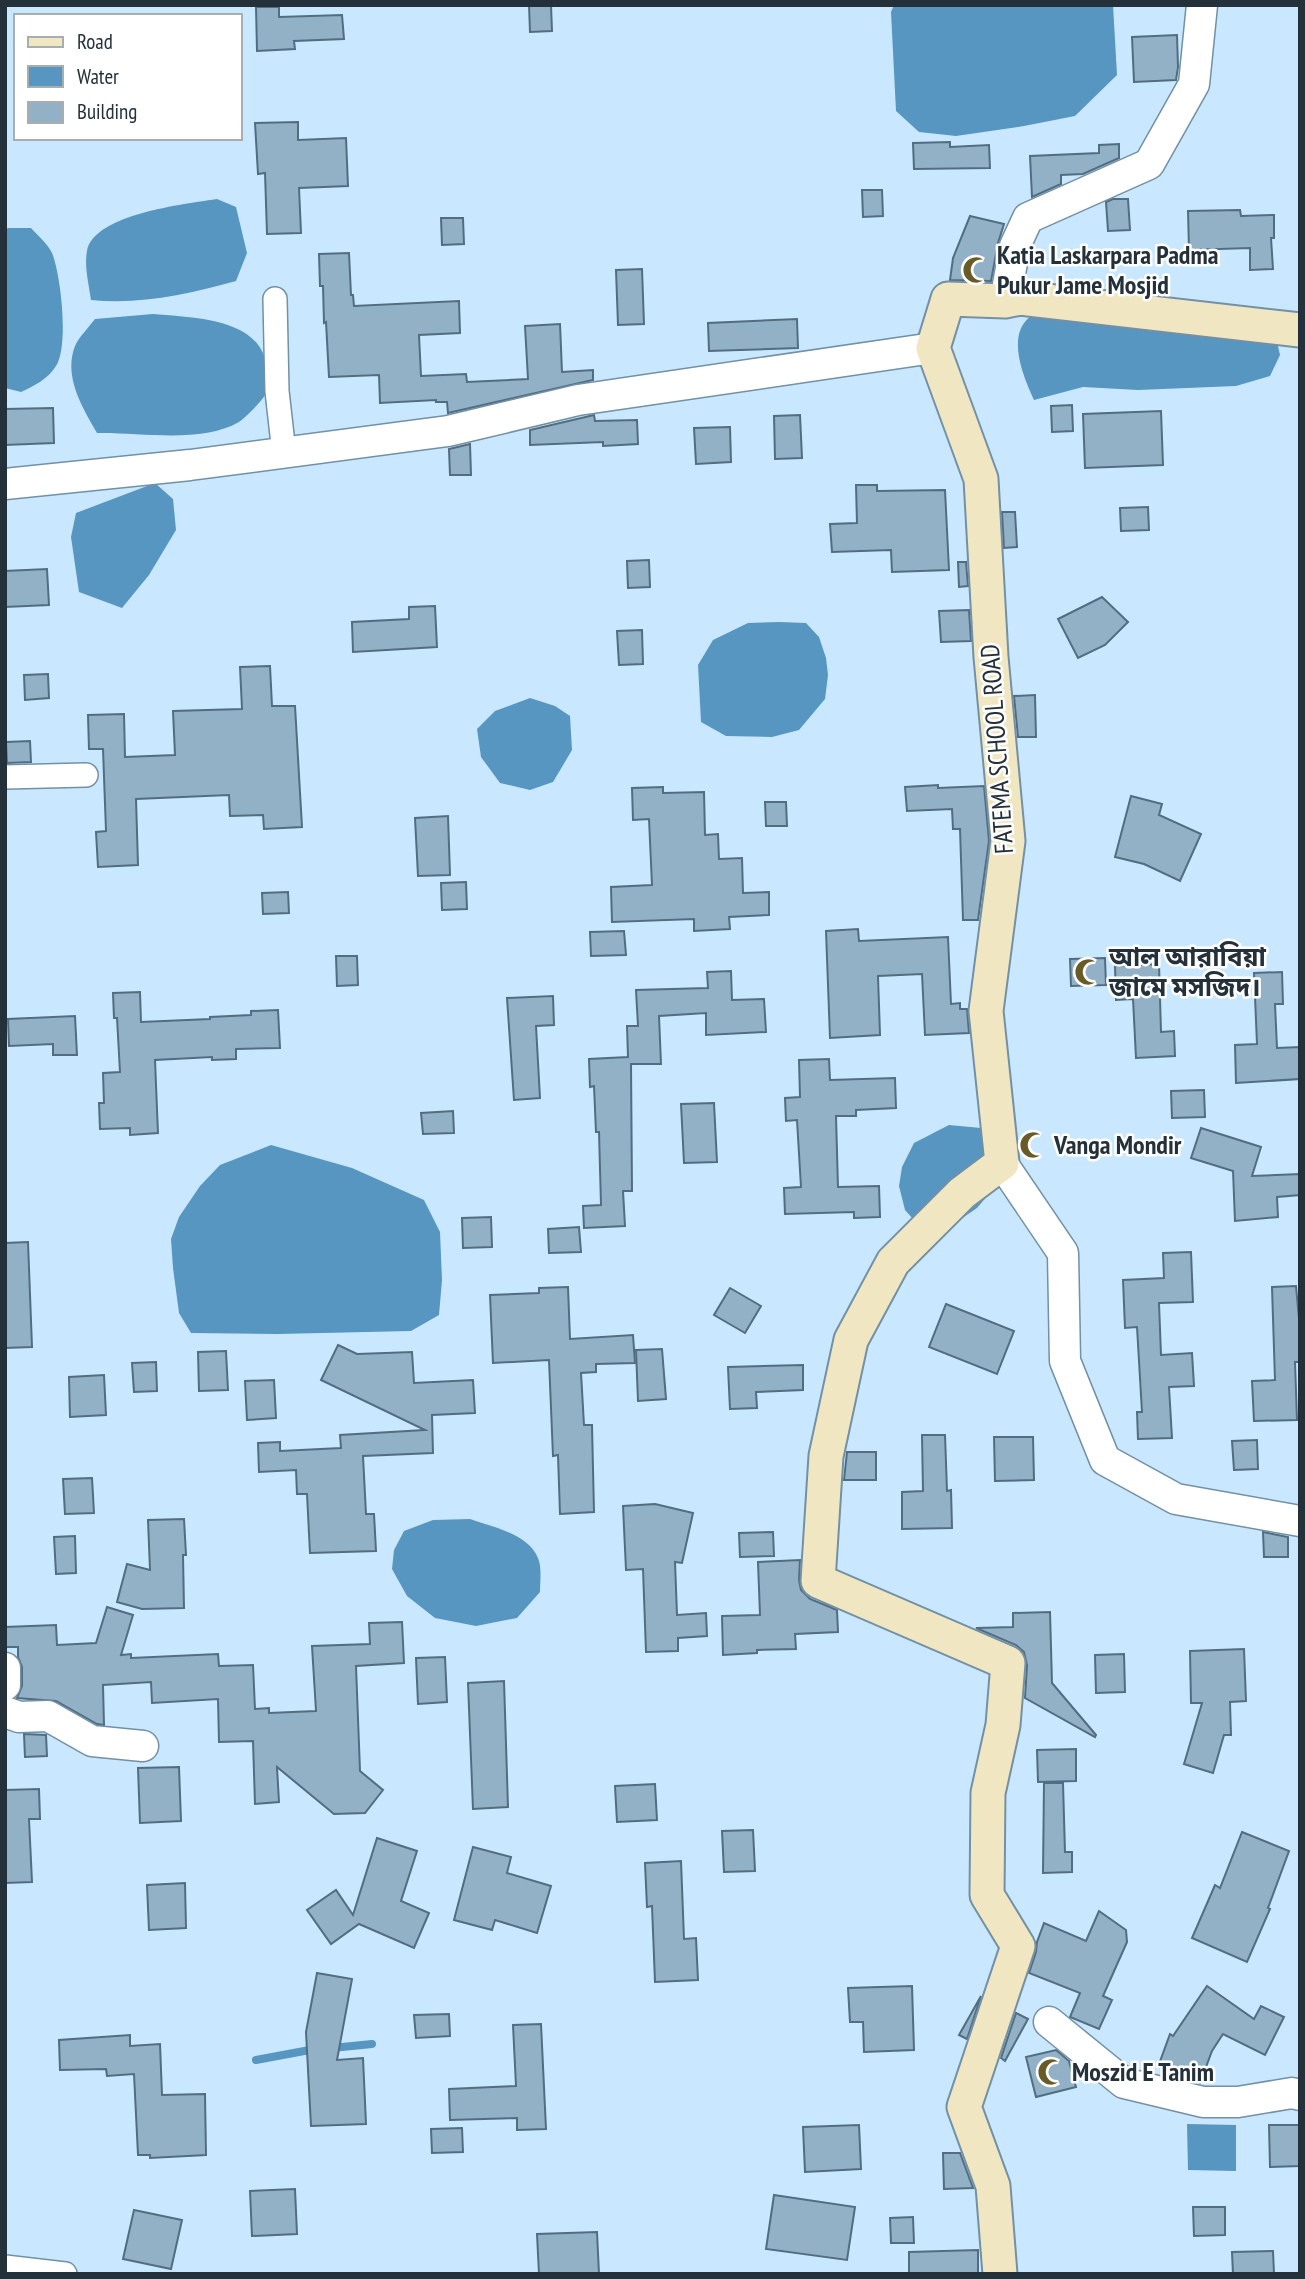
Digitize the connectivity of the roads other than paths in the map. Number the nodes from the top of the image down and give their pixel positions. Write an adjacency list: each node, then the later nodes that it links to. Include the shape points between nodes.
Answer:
1 (1202, 5): 3 (street, via 1194,84 1149,164 1028,218 1015,246)
2 (275, 299): 6 (street)
3 (1005, 301): 4 (main road, via 1020,298); 5 (main road, via 948,299)
4 (1300, 330)
5 (933, 348): 6 (street, via 578,400 448,431); 10 (main road, FATEMA SCHOOL ROAD, via 981,479 1008,841 986,1012)
6 (284, 453): 7 (street)
7 (5, 484)
8 (86, 775): 9 (street)
9 (5, 777)
10 (1002, 1163): 11 (street, via 1063,1253 1065,1361 1105,1460 1176,1499); 20 (main road, via 962,1194 893,1262 851,1340 826,1456 818,1581 1008,1663 1003,1725 988,1793 987,1895 1018,1946 964,2107 993,2186)
11 (1300, 1521)
12 (5, 1668): 13 (street)
13 (5, 1685)
14 (5, 1712): 15 (street, via 19,1717 48,1716 92,1741)
15 (144, 1746)
16 (1048, 2022): 17 (street, via 1124,2084 1203,2102)
17 (1300, 2095)
18 (5, 2267): 19 (street)
19 (65, 2274)
20 (1000, 2274)

